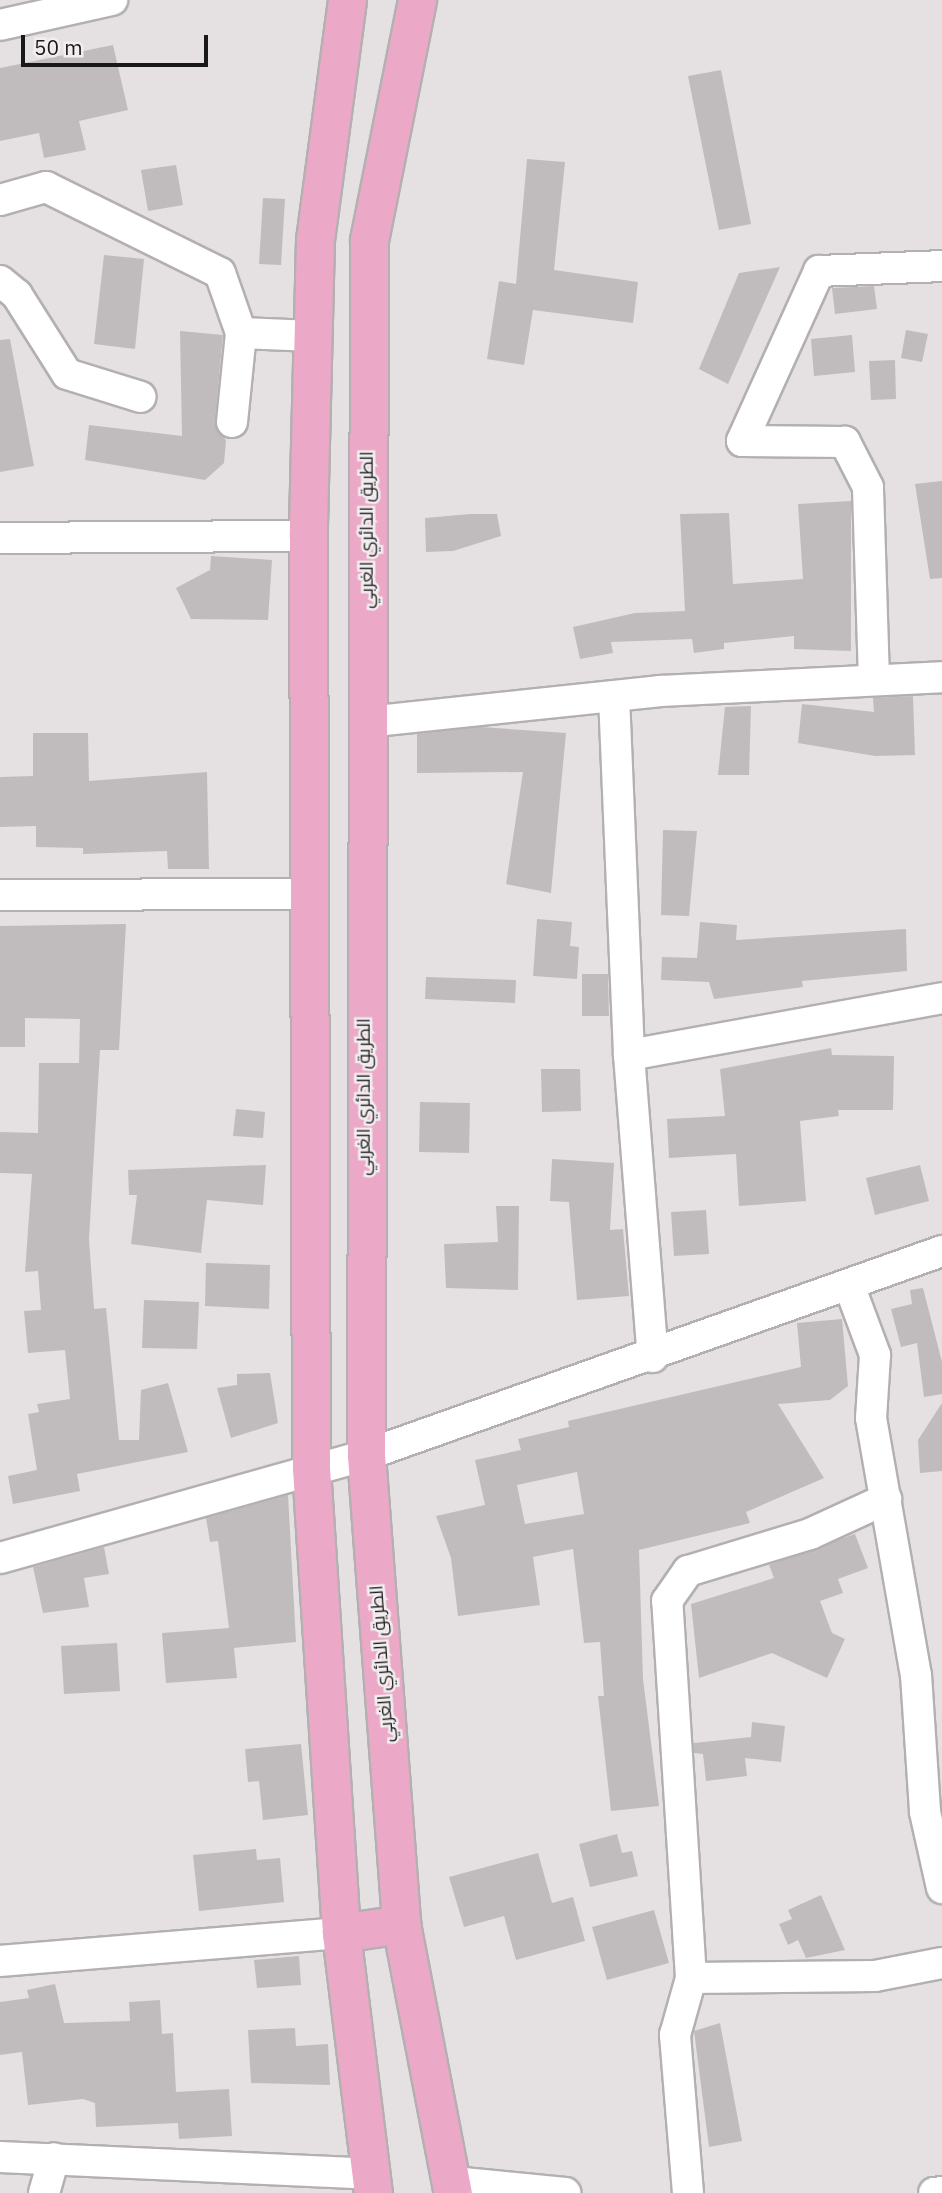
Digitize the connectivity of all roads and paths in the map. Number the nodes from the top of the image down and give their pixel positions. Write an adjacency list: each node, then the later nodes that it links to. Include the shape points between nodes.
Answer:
1 (113, 0): 4 (street)
2 (347, 0): 10 (main road, via 315,239)
3 (417, 0): 18 (main road, الطريق الدائري الغربي, via 369,240)
4 (58, 6): 5 (street)
5 (8, 16)
6 (0, 200): 9 (street, via 46,187 220,273)
7 (942, 266): 16 (street, via 819,271 742,441 845,442 868,487)
8 (0, 281): 11 (street, via 17,295 67,374)
9 (240, 333): 10 (street); 12 (street)
10 (313, 336): 13 (main road)
11 (141, 397)
12 (232, 422)
13 (307, 536): 14 (street); 19 (main road)
14 (0, 538)
15 (942, 677): 16 (street)
16 (874, 680): 17 (street)
17 (614, 696): 18 (street); 22 (street)
18 (366, 722): 26 (main road, الطريق الدائري الغربي)
19 (307, 894): 20 (street); 27 (main road)
20 (0, 895)
21 (942, 998): 22 (street)
22 (629, 1055): 25 (street)
23 (942, 1251): 24 (street)
24 (849, 1285): 25 (street); 28 (street, via 875,1355 871,1418)
25 (653, 1357): 26 (street)
26 (366, 1455): 27 (street); 31 (main road, الطريق الدائري الغربي)
27 (312, 1468): 29 (street); 32 (main road)
28 (886, 1499): 30 (street, via 916,1675 925,1812); 35 (street, via 810,1534 688,1571 667,1601)
29 (0, 1559)
30 (942, 1888)
31 (401, 1924): 32 (main road); 39 (main road, الطريق الدائري الغربي)
32 (341, 1933): 33 (street); 38 (main road)
33 (0, 1961)
34 (942, 1963): 35 (street, via 875,1976)
35 (691, 1978): 43 (street, via 675,2035)
36 (0, 2157): 37 (street)
37 (54, 2158): 38 (street); 41 (street)
38 (372, 2183)
39 (453, 2187): 42 (street)
40 (942, 2192): 44 (street)
41 (44, 2193)
42 (565, 2193)
43 (688, 2193)
44 (934, 2193)

